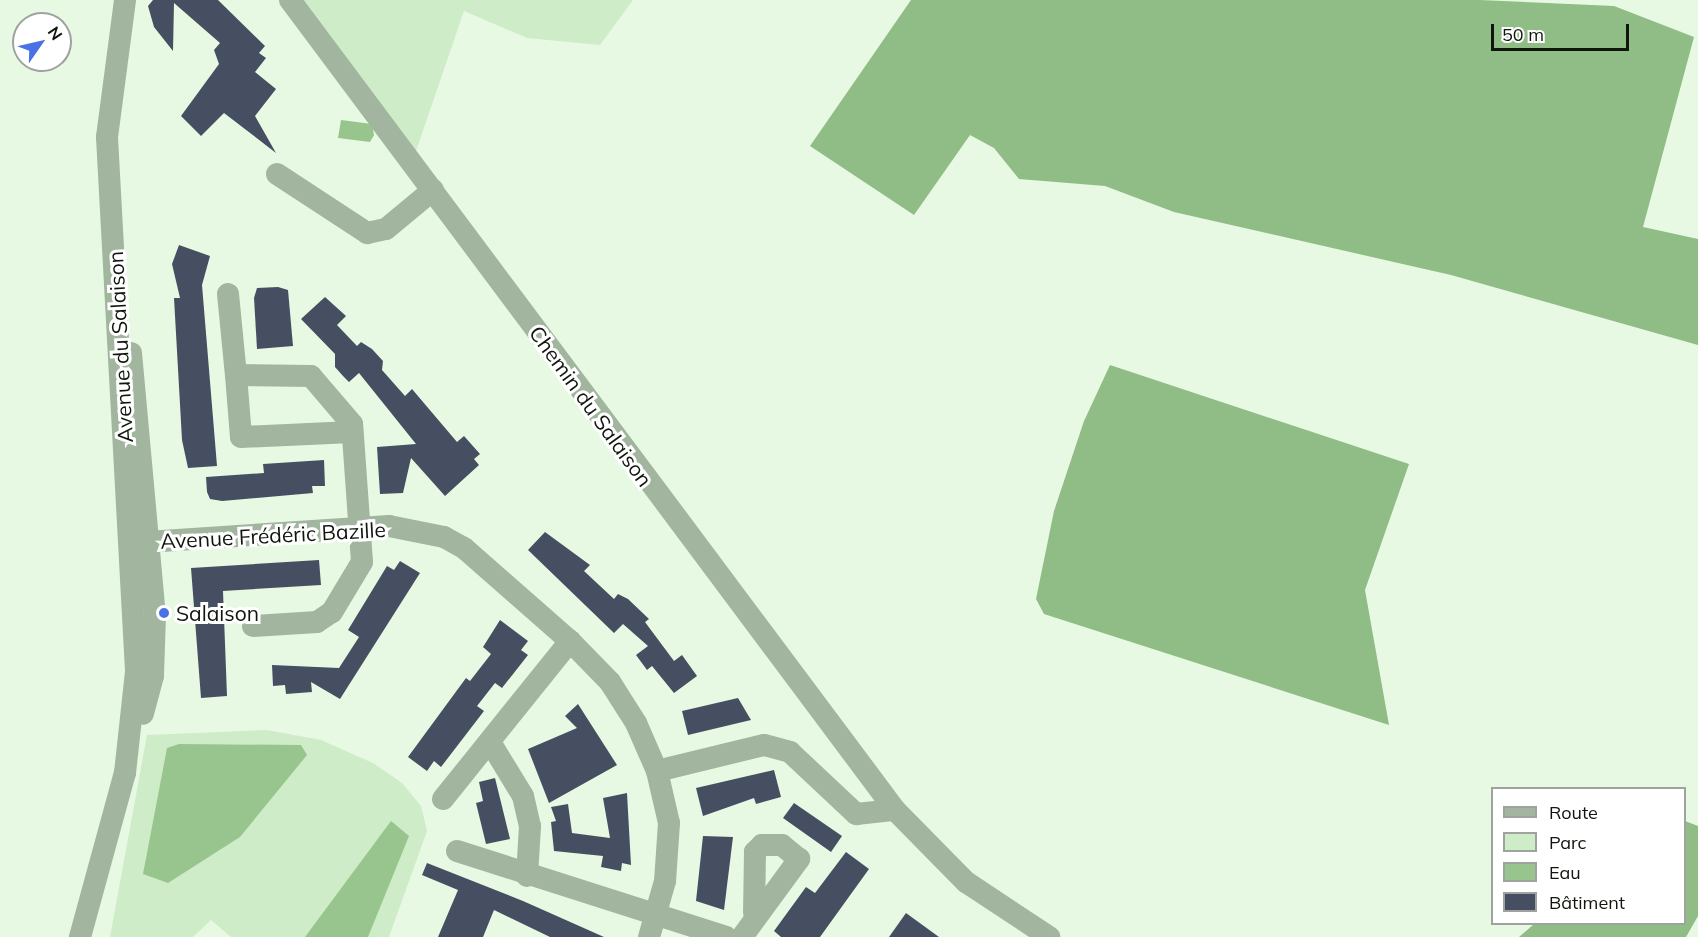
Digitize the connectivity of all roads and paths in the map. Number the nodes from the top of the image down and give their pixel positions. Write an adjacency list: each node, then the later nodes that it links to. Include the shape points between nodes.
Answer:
1 (125, 0): 9 (street, Avenue du Salaison, via 107,137 114,239 139,405)
2 (290, 0): 4 (street, Chemin du Salaison)
3 (277, 174): 4 (street, via 367,233 386,229)
4 (433, 190): 15 (street, Chemin du Salaison)
5 (228, 294): 6 (street)
6 (236, 375): 7 (street, via 311,376 352,424); 7 (street, via 241,437)
7 (352, 432): 8 (street)
8 (357, 527): 9 (street, Avenue Frédéric Bazille); 10 (street, via 362,562 332,612 317,622); 11 (street, Avenue Frédéric Bazille, via 444,537 508,582)
9 (141, 543): 20 (street, Avenue du Salaison, via 155,652 147,704 129,752)
10 (253, 626)
11 (570, 641): 12 (street); 13 (street, Avenue Frédéric Bazille, via 610,682)
12 (490, 742): 14 (street); 17 (street, via 523,796 530,826)
13 (657, 771): 15 (street, via 764,745 790,752 856,814); 19 (street, Avenue Frédéric Bazille, via 669,823)
14 (443, 799)
15 (896, 810): 24 (street, Chemin du Salaison, via 966,882)
16 (457, 851): 17 (street)
17 (527, 876): 19 (street)
18 (754, 913): 23 (street)
19 (657, 915): 21 (street, Avenue Frédéric Bazille); 22 (street)
20 (80, 937)
21 (649, 937)
22 (726, 937)
23 (742, 937)
24 (1049, 937)

